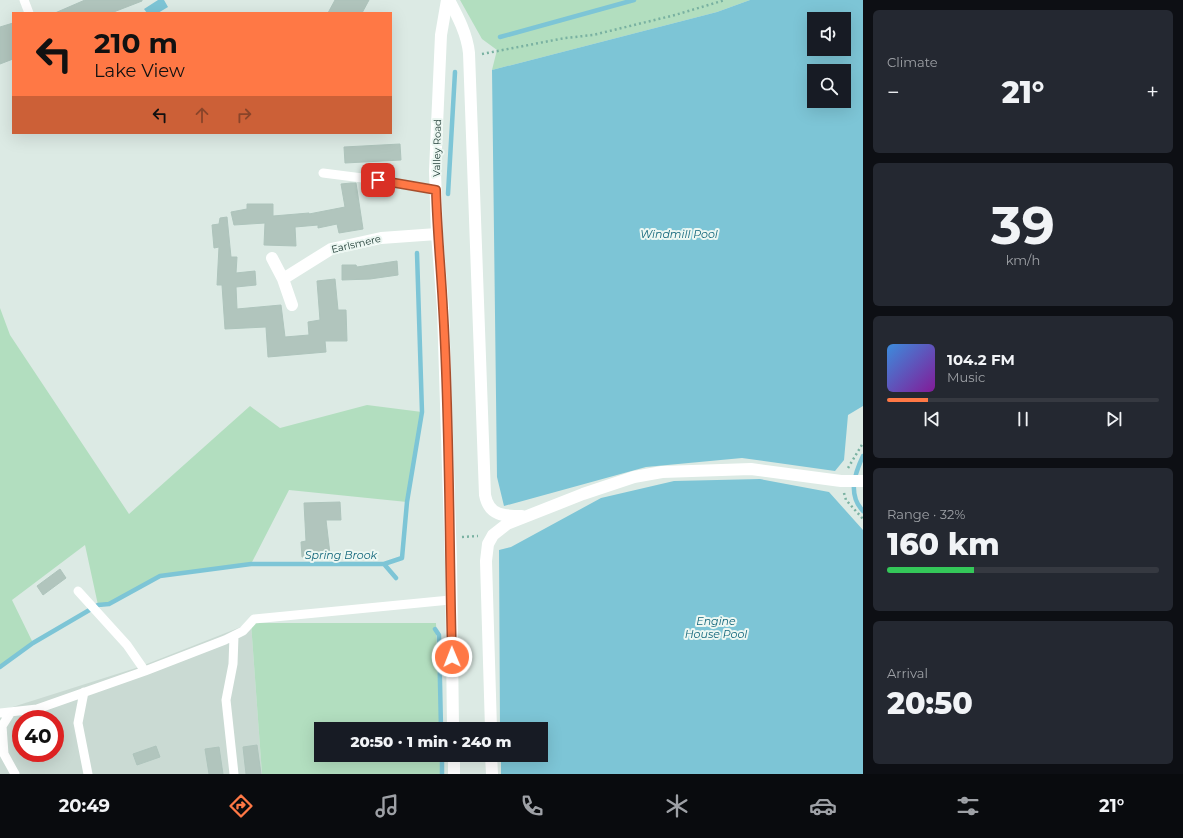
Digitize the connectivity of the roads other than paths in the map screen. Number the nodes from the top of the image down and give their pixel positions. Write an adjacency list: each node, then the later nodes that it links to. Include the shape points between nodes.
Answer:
1 (24, 0): 3 (lane)
2 (448, 0): 5 (street, Valley Road, via 441,35); 11 (street, via 459,19 469,53 485,495 490,509 495,513)
3 (29, 12)
4 (323, 173): 5 (lane)
5 (436, 190): 6 (street, Valley Road)
6 (437, 234): 8 (street, Earlsmere, via 381,238 330,249); 13 (street, Valley Road, via 444,308)
7 (272, 258): 8 (street)
8 (283, 278): 9 (street)
9 (292, 305)
10 (863, 481): 11 (street, via 841,481 751,469 662,472 634,477)
11 (523, 516): 20 (street, via 493,534 488,544 486,561)
12 (78, 591): 15 (lane, via 126,645)
13 (450, 600): 14 (lane, via 269,616 254,619 243,632); 19 (street, Valley Road)
14 (234, 636): 15 (lane); 25 (lane, via 233,664 226,700)
15 (145, 671): 16 (lane)
16 (84, 692): 17 (lane, via 37,709); 24 (lane, via 78,723)
17 (11, 712): 18 (lane); 23 (lane, via 2,726 4,754)
18 (0, 713)
19 (453, 722)
20 (491, 722)
21 (454, 762): 26 (street)
22 (491, 762): 27 (street)
23 (15, 774)
24 (88, 774)
25 (234, 774)
26 (454, 774)
27 (492, 774)

